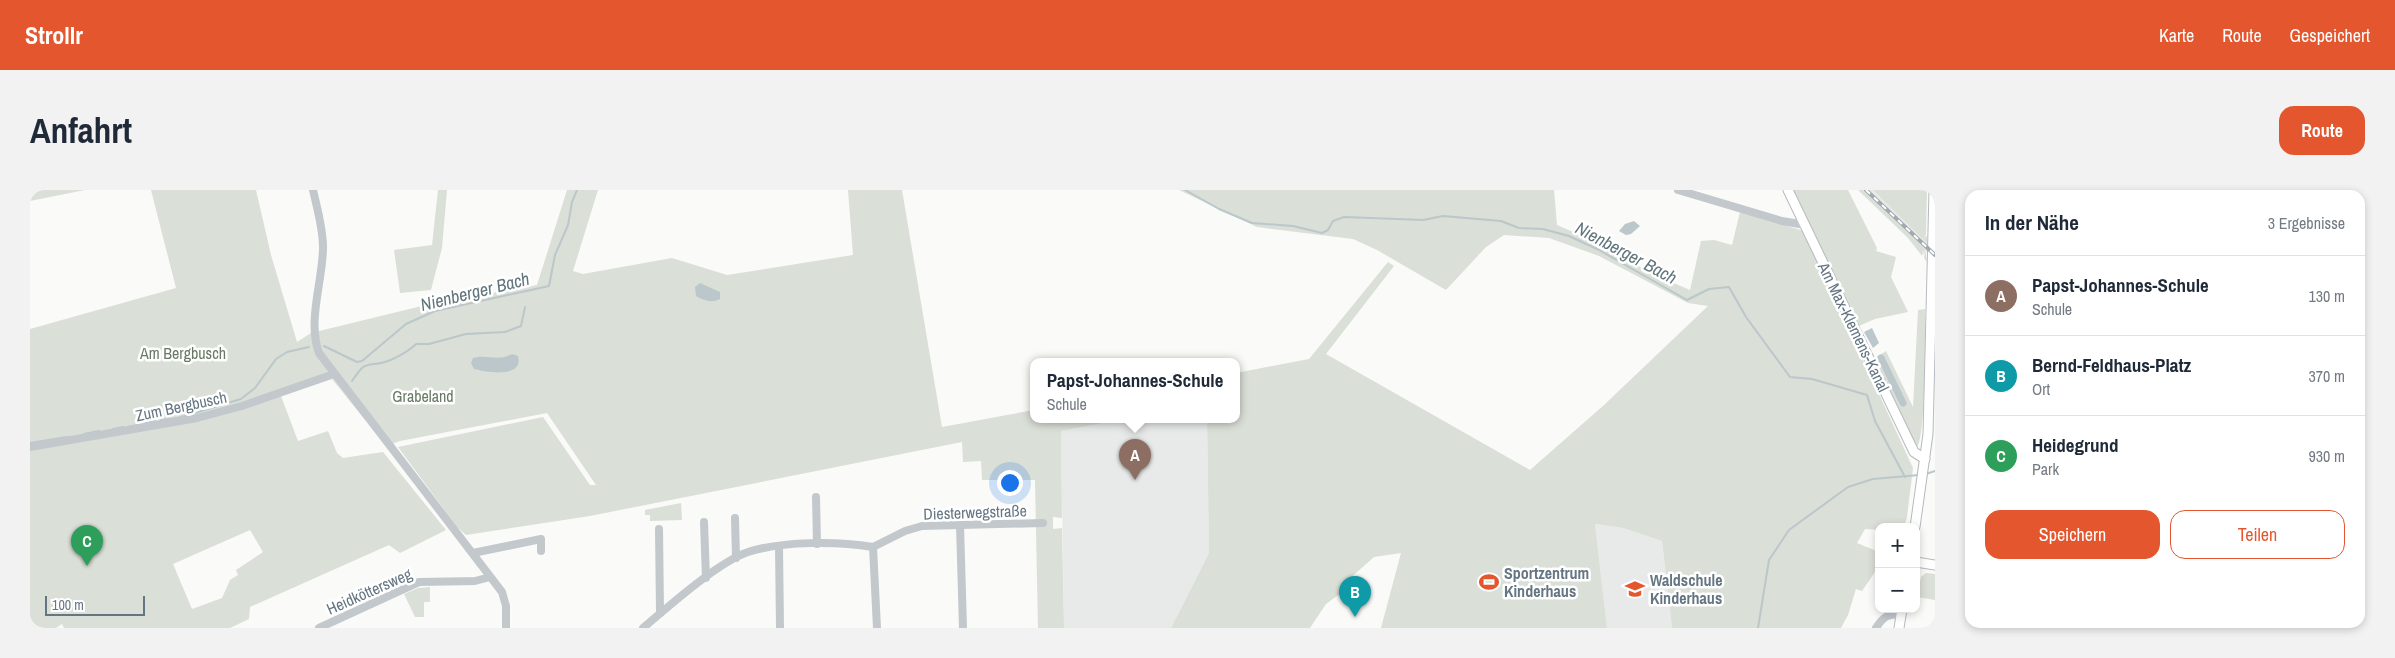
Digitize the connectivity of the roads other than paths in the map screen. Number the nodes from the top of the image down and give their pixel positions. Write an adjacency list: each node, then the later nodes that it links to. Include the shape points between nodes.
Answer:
1 (313, 190): 6 (street, via 323,245 315,338 319,353)
2 (1678, 190): 5 (street)
3 (1788, 190): 5 (main road, Am Max-Klemens-Kanal)
4 (1934, 190): 8 (main road, via 1930,397)
5 (1804, 225): 8 (main road, Am Max-Klemens-Kanal, via 1914,452)
6 (334, 374): 7 (street, Zum Bergbusch, via 197,418); 20 (street)
7 (30, 447)
8 (1925, 463): 13 (main road)
9 (816, 497): 16 (street)
10 (735, 518): 21 (street)
11 (704, 522): 25 (street)
12 (1043, 523): 14 (street, Diesterwegstraße)
13 (1916, 523)
14 (960, 525): 18 (street, Diesterwegstraße, via 915,528); 34 (street)
15 (659, 529): 26 (street)
16 (816, 544): 17 (street); 18 (street)
17 (779, 547): 21 (street, via 748,552); 32 (street)
18 (873, 547): 33 (street)
19 (541, 551): 20 (street, via 541,539)
20 (473, 553): 24 (street)
21 (736, 558): 25 (street)
22 (1920, 562): 23 (main road)
23 (1935, 564)
24 (490, 577): 29 (street, Heidköttersweg, via 419,582); 30 (street, via 504,599)
25 (706, 578): 26 (street)
26 (660, 613): 31 (street)
27 (1896, 613): 35 (street, via 1882,618)
28 (1901, 613): 36 (main road)
29 (319, 628)
30 (506, 628)
31 (644, 628)
32 (780, 628)
33 (877, 628)
34 (963, 628)
35 (1876, 628)
36 (1899, 628)

